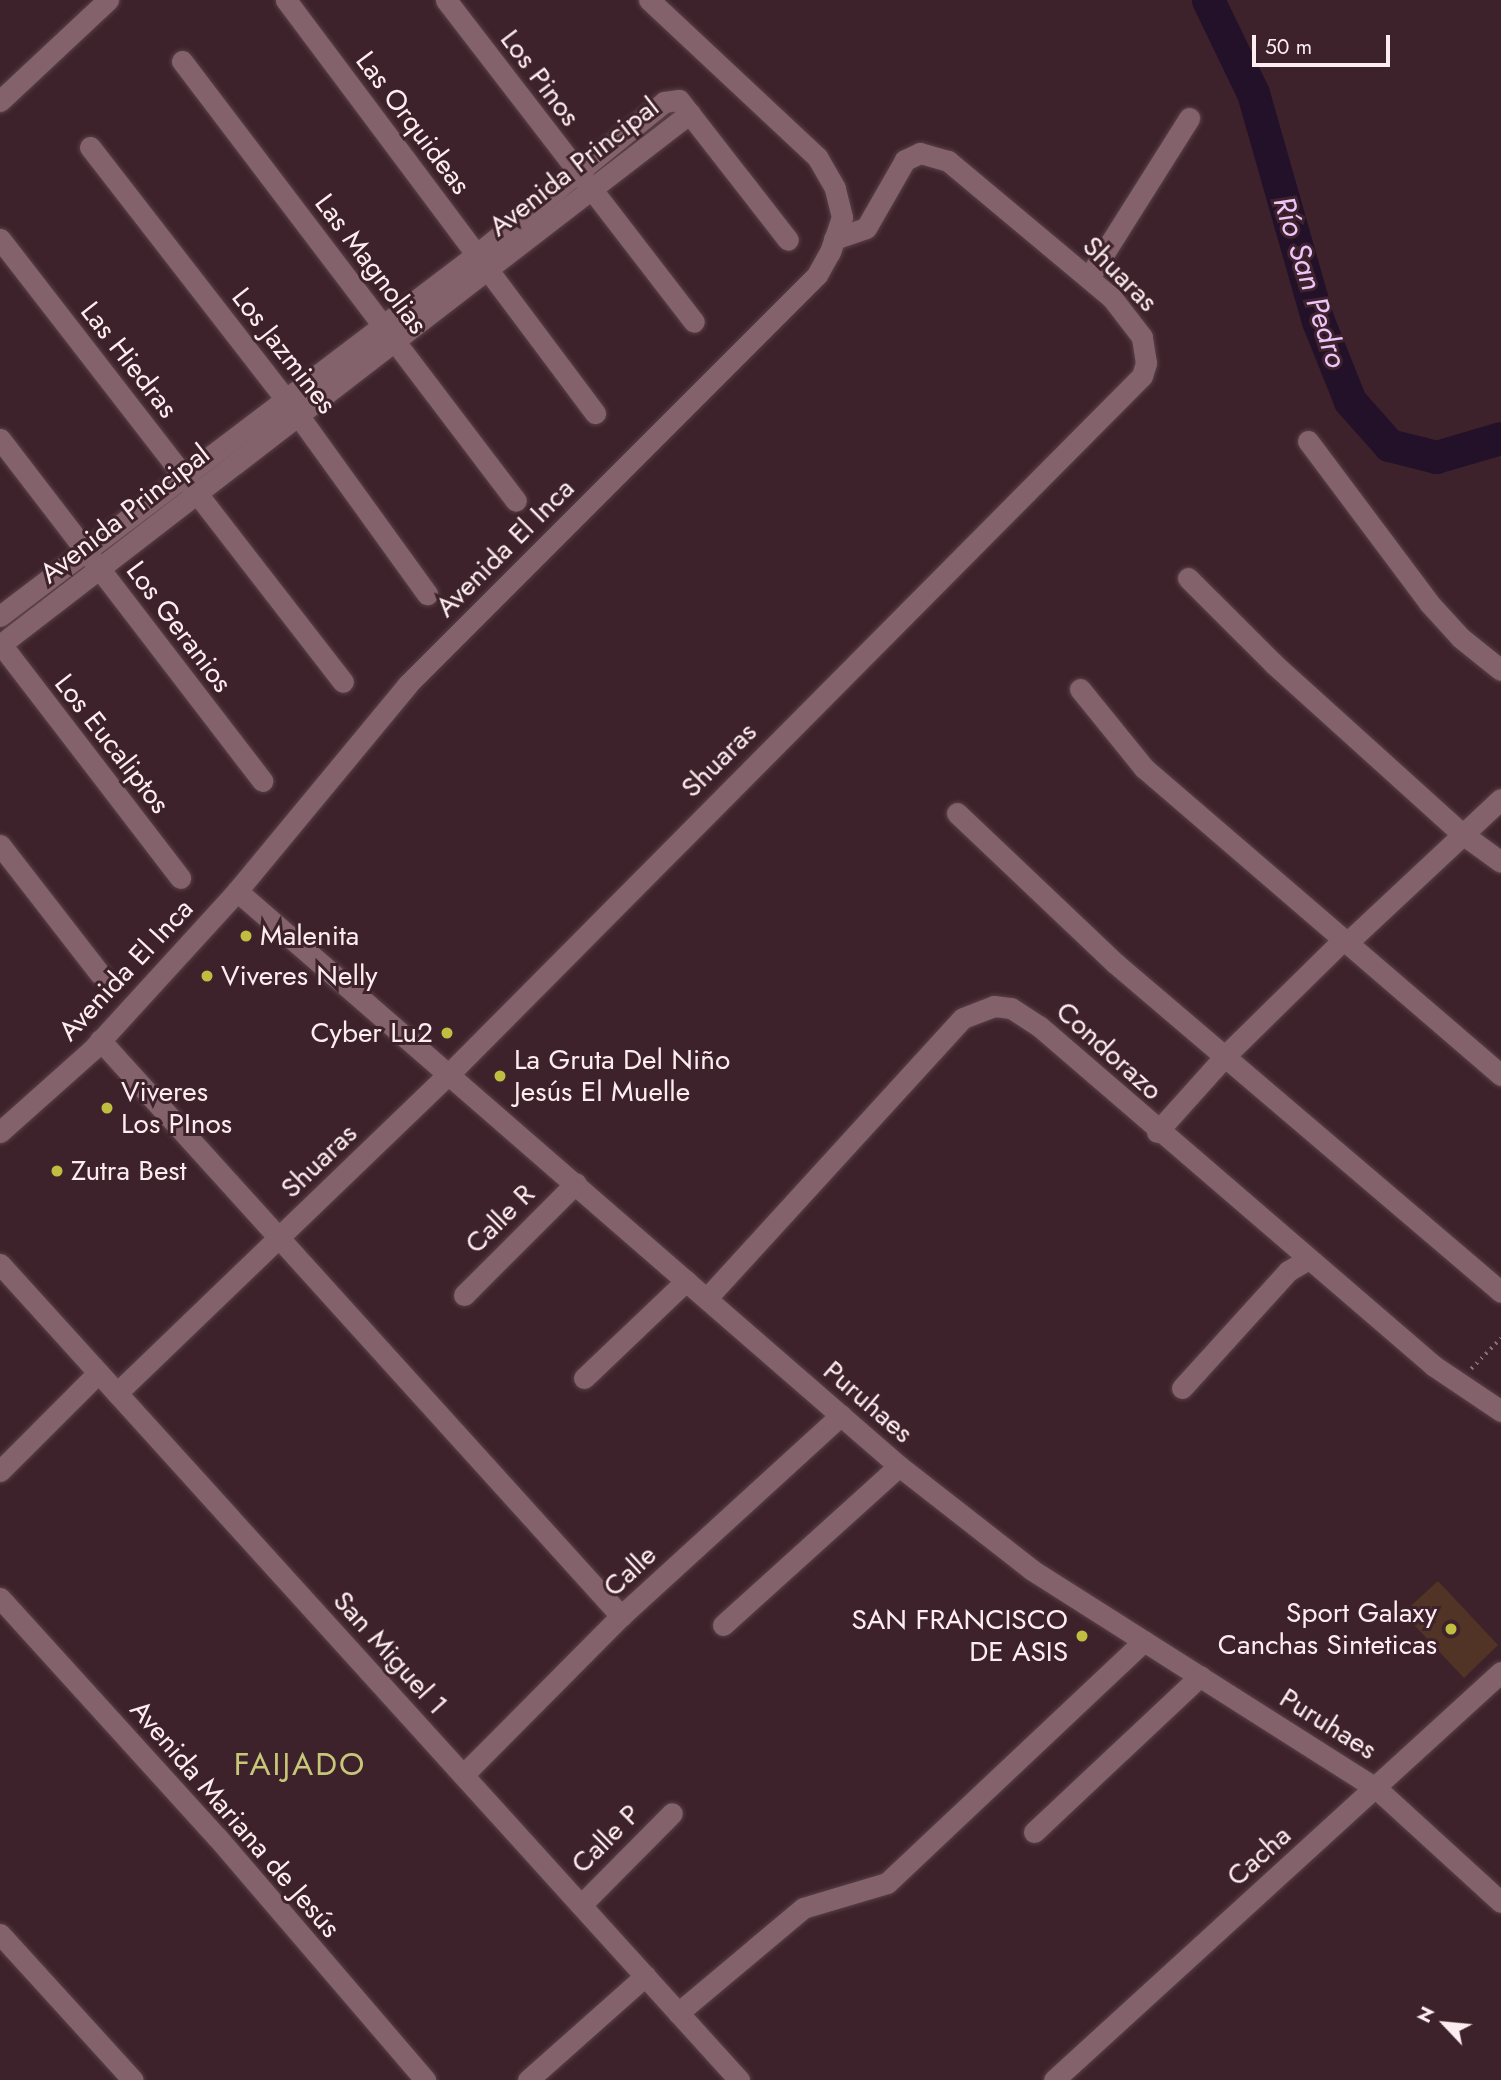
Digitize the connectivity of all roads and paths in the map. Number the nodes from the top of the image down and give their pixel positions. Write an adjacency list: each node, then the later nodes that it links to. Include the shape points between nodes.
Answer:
1 (108, 0): 6 (street)
2 (286, 0): 13 (street, Las Orquideas)
3 (446, 0): 9 (street, Los Pinos)
4 (649, 0): 11 (street, Avenida El Inca, via 817,157 835,188 842,217)
5 (182, 61): 16 (street, Las Magnolias)
6 (0, 101)
7 (1189, 118): 14 (street)
8 (90, 147): 17 (street, Los Jazmines)
9 (585, 181): 12 (street, Avenida Principal, via 690,113); 13 (street, Avenida Principal); 15 (street, Los Pinos)
10 (0, 239): 21 (street, Las Hiedras)
11 (834, 239): 14 (street, Shuaras, via 866,228 905,160 920,153 948,160); 39 (street, Avenida El Inca, via 817,275 408,684)
12 (788, 240)
13 (482, 262): 16 (street, Avenida Principal); 18 (street, Las Orquideas)
14 (1089, 277): 44 (street, Shuaras, via 1142,337 1146,363 1134,386 1071,443)
15 (694, 323)
16 (389, 333): 17 (street, Avenida Principal); 22 (street, Las Magnolias)
17 (292, 407): 21 (street, Avenida Principal); 26 (street, Los Jazmines)
18 (595, 413)
19 (0, 439): 23 (street, Los Geranios)
20 (1308, 441): 29 (street, via 1429,603 1461,638)
21 (191, 485): 23 (street, Avenida Principal); 24 (street, Avenida Principal); 30 (street, Las Hiedras)
22 (516, 501)
23 (86, 551): 24 (street, Los Geranios); 27 (street, Avenida Principal)
24 (99, 569): 28 (street, Avenida Principal); 32 (street, Los Geranios)
25 (1188, 578): 35 (street, via 1274,664)
26 (427, 594)
27 (0, 616)
28 (0, 644): 38 (street, Los Eucaliptos)
29 (1501, 670)
30 (343, 681)
31 (1080, 689): 40 (street, via 1144,768)
32 (262, 782)
33 (1501, 799): 35 (street)
34 (957, 813): 43 (street, via 1115,963)
35 (1461, 833): 37 (street); 40 (street, via 1348,942)
36 (0, 845): 41 (street)
37 (1501, 862)
38 (180, 878)
39 (237, 891): 42 (street, Avenida El Inca); 44 (street, Puruhaes)
40 (1343, 940): 43 (street); 45 (street)
41 (100, 974)
42 (100, 1040): 46 (street, Avenida El Inca); 49 (street)
43 (1226, 1055): 47 (street); 53 (street)
44 (450, 1073): 48 (street, Puruhaes); 49 (street, Shuaras)
45 (1501, 1075)
46 (0, 1132)
47 (1157, 1132): 50 (street, Condorazo); 55 (street, Condorazo, via 1026,1015 1011,1008 978,1010 963,1018)
48 (576, 1183): 52 (street, Puruhaes); 54 (street, Calle R)
49 (281, 1237): 61 (street, Shuaras); 67 (street)
50 (1309, 1259): 59 (street, Condorazo); 60 (street, via 1288,1271)
51 (0, 1264): 57 (street, San Miguel 1)
52 (686, 1281): 55 (street, Puruhaes); 58 (street)
53 (1501, 1292)
54 (464, 1295)
55 (706, 1298): 63 (street, Puruhaes)
56 (1501, 1338): 59 (path)
57 (99, 1373): 61 (street, San Miguel 1); 65 (street)
58 (584, 1378)
59 (1458, 1383): 62 (street, Condorazo)
60 (1182, 1388)
61 (117, 1393): 72 (street, San Miguel 1)
62 (1501, 1411)
63 (841, 1415): 64 (street, Puruhaes); 67 (street, Calle)
64 (899, 1466): 68 (street); 69 (street, Puruhaes, via 1032,1570)
65 (0, 1471)
66 (0, 1598): 82 (street, Avenida Mariana de Jesús, via 217,1838)
67 (621, 1616): 72 (street, Calle)
68 (723, 1625)
69 (1144, 1642): 71 (street, Puruhaes); 80 (street, via 887,1883 803,1908)
70 (1501, 1672): 73 (street, Cacha)
71 (1200, 1676): 73 (street, Puruhaes); 75 (street)
72 (463, 1775): 77 (street, San Miguel 1)
73 (1376, 1788): 76 (street, Puruhaes); 85 (street, Cacha)
74 (672, 1813): 77 (street, Calle P)
75 (1034, 1832)
76 (1501, 1902)
77 (581, 1905): 79 (street, San Miguel 1)
78 (4, 1945): 81 (street)
79 (645, 1976): 80 (street, San Miguel 1); 83 (street)
80 (678, 2012): 84 (street, San Miguel 1)
81 (133, 2080)
82 (425, 2080)
83 (528, 2080)
84 (739, 2080)
85 (1054, 2080)

